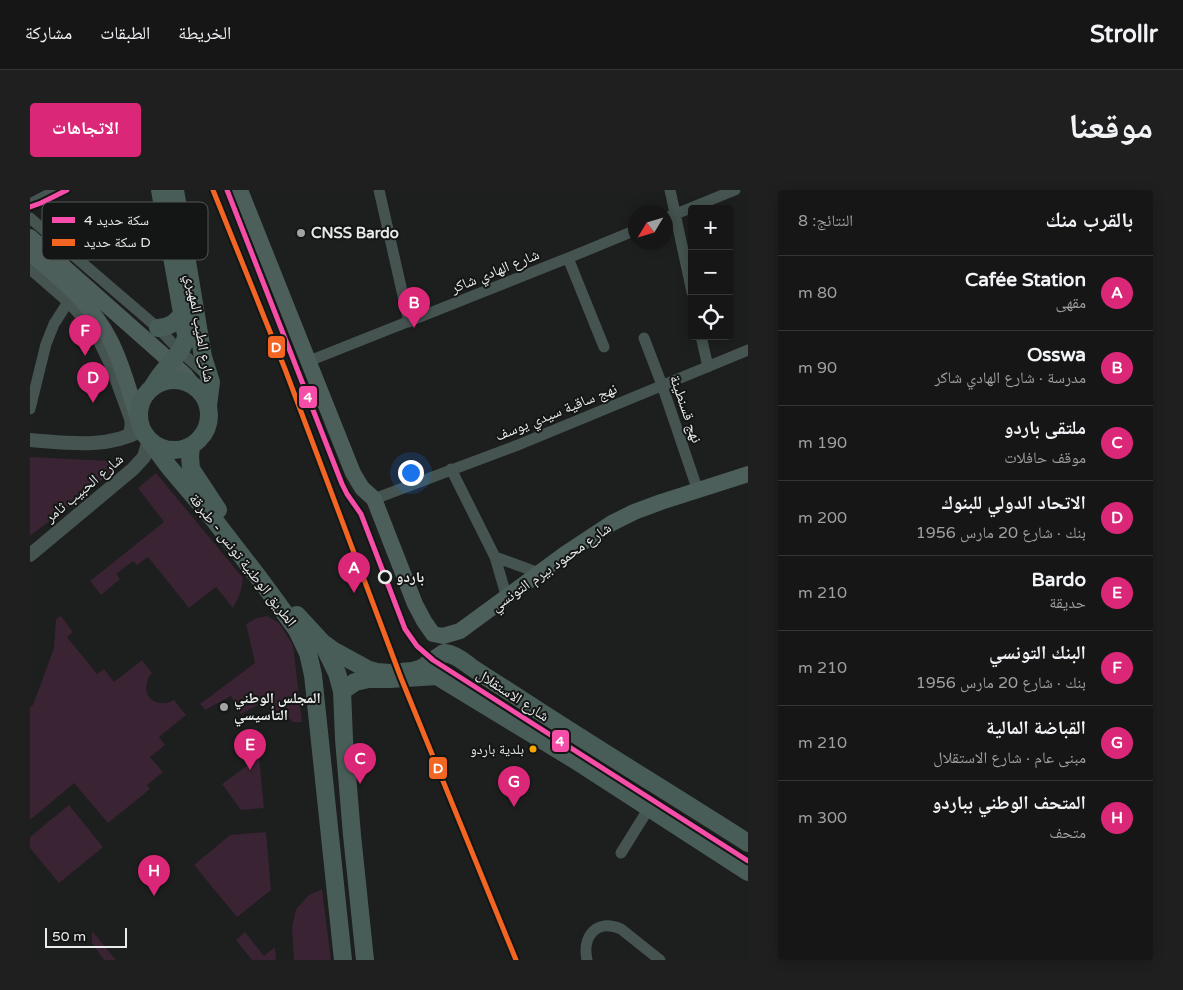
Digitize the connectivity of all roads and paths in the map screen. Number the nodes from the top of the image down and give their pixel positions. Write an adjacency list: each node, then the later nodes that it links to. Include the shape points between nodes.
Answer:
1 (57, 190): 6 (street)
2 (240, 190): 32 (main road)
3 (379, 190): 25 (street)
4 (670, 190): 7 (street)
5 (735, 190): 8 (street)
6 (30, 204)
7 (670, 205)
8 (673, 215)
9 (30, 218): 11 (street)
10 (673, 226): 22 (street)
11 (42, 228)
12 (628, 233): 16 (street, شارع الهادي شاكر)
13 (30, 237): 14 (main road)
14 (42, 247)
15 (30, 253): 40 (main road, via 81,298 107,333 124,372)
16 (568, 258): 25 (street, شارع الهادي شاكر); 29 (street)
17 (58, 260): 31 (main road)
18 (79, 260): 26 (street)
19 (173, 260): 24 (main road, شارع الطيب المهيري)
20 (186, 260): 34 (main road, شارع الطيب المهيري)
21 (30, 268): 23 (street)
22 (688, 278)
23 (68, 302): 39 (street, via 46,344); 40 (street, via 97,338 130,426)
24 (183, 311): 26 (main road, via 178,320); 31 (main road, شارع الطيب المهيري, via 185,343)
25 (408, 322): 32 (street, شارع الهادي شاكر)
26 (158, 328): 31 (street)
27 (644, 338): 36 (street, نهج قسنطينة)
28 (702, 340): 33 (street)
29 (604, 348)
30 (748, 350): 33 (street, نهج ساقية سيدي يوسف)
31 (176, 356): 34 (street); 35 (main road); 37 (main road, شارع الطيب المهيري)
32 (309, 361): 46 (main road, via 353,473)
33 (708, 367): 36 (street, نهج ساقية سيدي يوسف)
34 (210, 379): 38 (main road, شارع الطيب المهيري)
35 (192, 384): 37 (main road, via 172,380); 38 (main road, via 201,392)
36 (662, 385): 43 (street, نهج ساقية سيدي يوسف); 45 (street, نهج قسنطينة)
37 (152, 387): 40 (main road, via 142,400)
38 (208, 406): 42 (main road, via 207,426 201,438)
39 (30, 409)
40 (140, 433): 41 (street, via 99,443); 42 (main road, via 169,450); 47 (street, شارع الحبيب ثامر, via 144,457); 54 (main road, الطريق الوطنية تونس - طبرقة, via 215,521 297,630 305,645 313,675)
41 (30, 440)
42 (191, 446): 51 (main road, الطريق الوطنية تونس - طبرقة, via 192,469 218,511 290,608)
43 (451, 469): 46 (street, نهج ساقية سيدي يوسف); 48 (street)
44 (748, 474): 45 (main road, شارع محمود بيرم التونسي)
45 (698, 491): 49 (main road, شارع محمود بيرم التونسي, via 634,512 612,523)
46 (374, 499): 50 (main road, شارع محمود بيرم التونسي, via 419,614 433,634 443,636 460,631)
47 (30, 555)
48 (495, 557): 49 (street); 50 (street)
49 (539, 573): 50 (main road, شارع محمود بيرم التونسي)
50 (507, 598)
51 (322, 642): 52 (main road, الطريق الوطنية تونس - طبرقة); 58 (main road, شارع الاستقلال, via 377,672 412,671 426,666 444,653 450,653)
52 (342, 692): 53 (main road, الطريق الوطنية تونس - طبرقة); 55 (main road, شارع الاستقلال, via 355,682 369,679 437,676)
53 (344, 739): 54 (main road); 56 (main road, الطريق الوطنية تونس - طبرقة)
54 (320, 742): 57 (main road, الطريق الوطنية تونس - طبرقة)
55 (649, 808): 59 (street); 60 (main road, شارع الاستقلال)
56 (352, 835): 57 (main road); 61 (main road, الطريق الوطنية تونس - طبرقة)
57 (329, 836): 62 (main road, الطريق الوطنية تونس - طبرقة)
58 (748, 843)
59 (621, 853)
60 (748, 872)
61 (363, 934): 62 (main road); 64 (main road, الطريق الوطنية تونس - طبرقة)
62 (340, 936): 63 (main road, الطريق الوطنية تونس - طبرقة)
63 (343, 960)
64 (365, 960)
65 (587, 960): 66 (street, via 586,943 592,931 615,926)
66 (660, 960)

